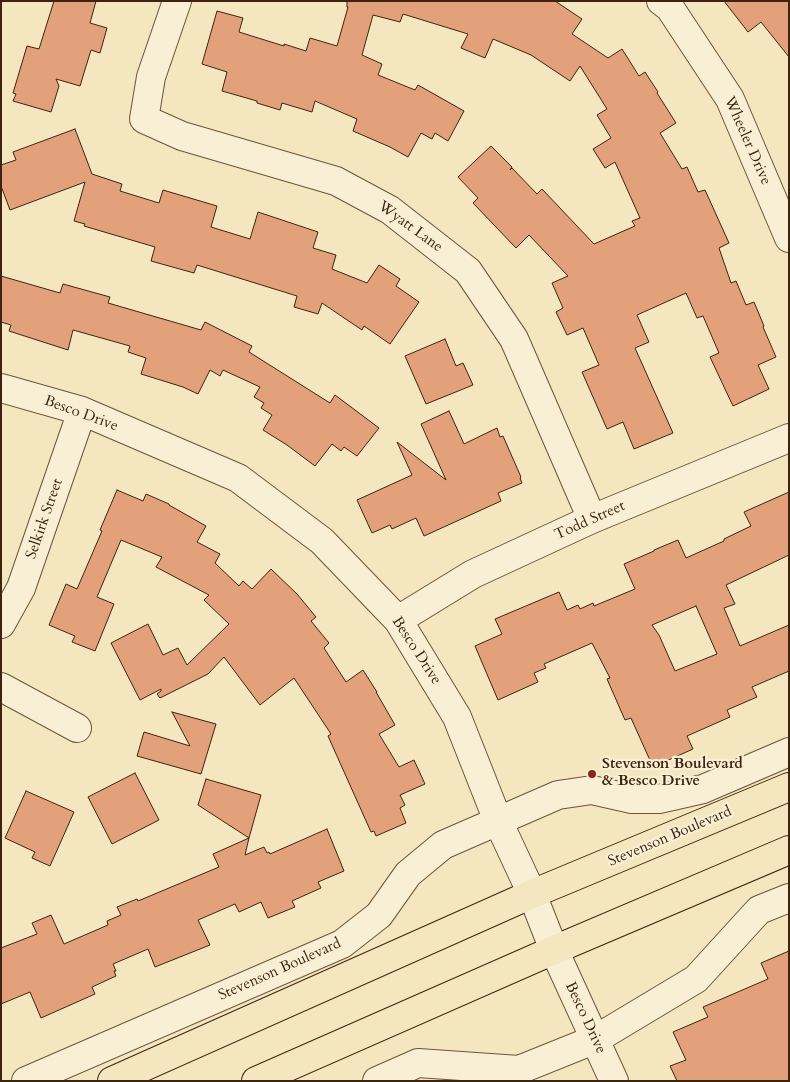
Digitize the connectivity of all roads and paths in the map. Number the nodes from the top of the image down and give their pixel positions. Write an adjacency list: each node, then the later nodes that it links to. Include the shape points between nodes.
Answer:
1 (177, 1): 7 (street, Wyatt Lane, via 151,77 144,119 182,136 336,181 390,210 468,271 514,339)
2 (661, 1): 3 (street, Wheeler Drive, via 670,8 730,98)
3 (789, 238)
4 (1, 388): 5 (street, Besco Drive)
5 (82, 411): 8 (street, Besco Drive, via 238,478 322,541); 9 (street, Selkirk Street, via 21,588)
6 (789, 438): 7 (street, Todd Street)
7 (592, 519): 8 (street, Todd Street, via 472,574)
8 (398, 620): 14 (street, Besco Drive, via 457,717)
9 (1, 624)
10 (1, 686): 11 (street)
11 (76, 728)
12 (789, 752): 14 (street, Stevenson Boulevard, via 702,789 659,800 632,799 592,790 558,795)
13 (789, 787): 16 (main road, Stevenson Boulevard)
14 (498, 821): 16 (street, Besco Drive); 20 (street, Stevenson Boulevard, via 442,845 408,874 379,915 342,944)
15 (789, 850): 18 (main road)
16 (532, 894): 18 (street, Besco Drive); 21 (main road, Stevenson Boulevard)
17 (789, 898): 19 (street, via 760,910 696,979)
18 (554, 950): 19 (street, Besco Drive); 22 (main road)
19 (596, 1039): 23 (street, via 519,1070 418,1063); 24 (street, Besco Drive)
20 (26, 1081)
21 (112, 1081)
22 (256, 1081)
23 (376, 1081)
24 (614, 1081)

